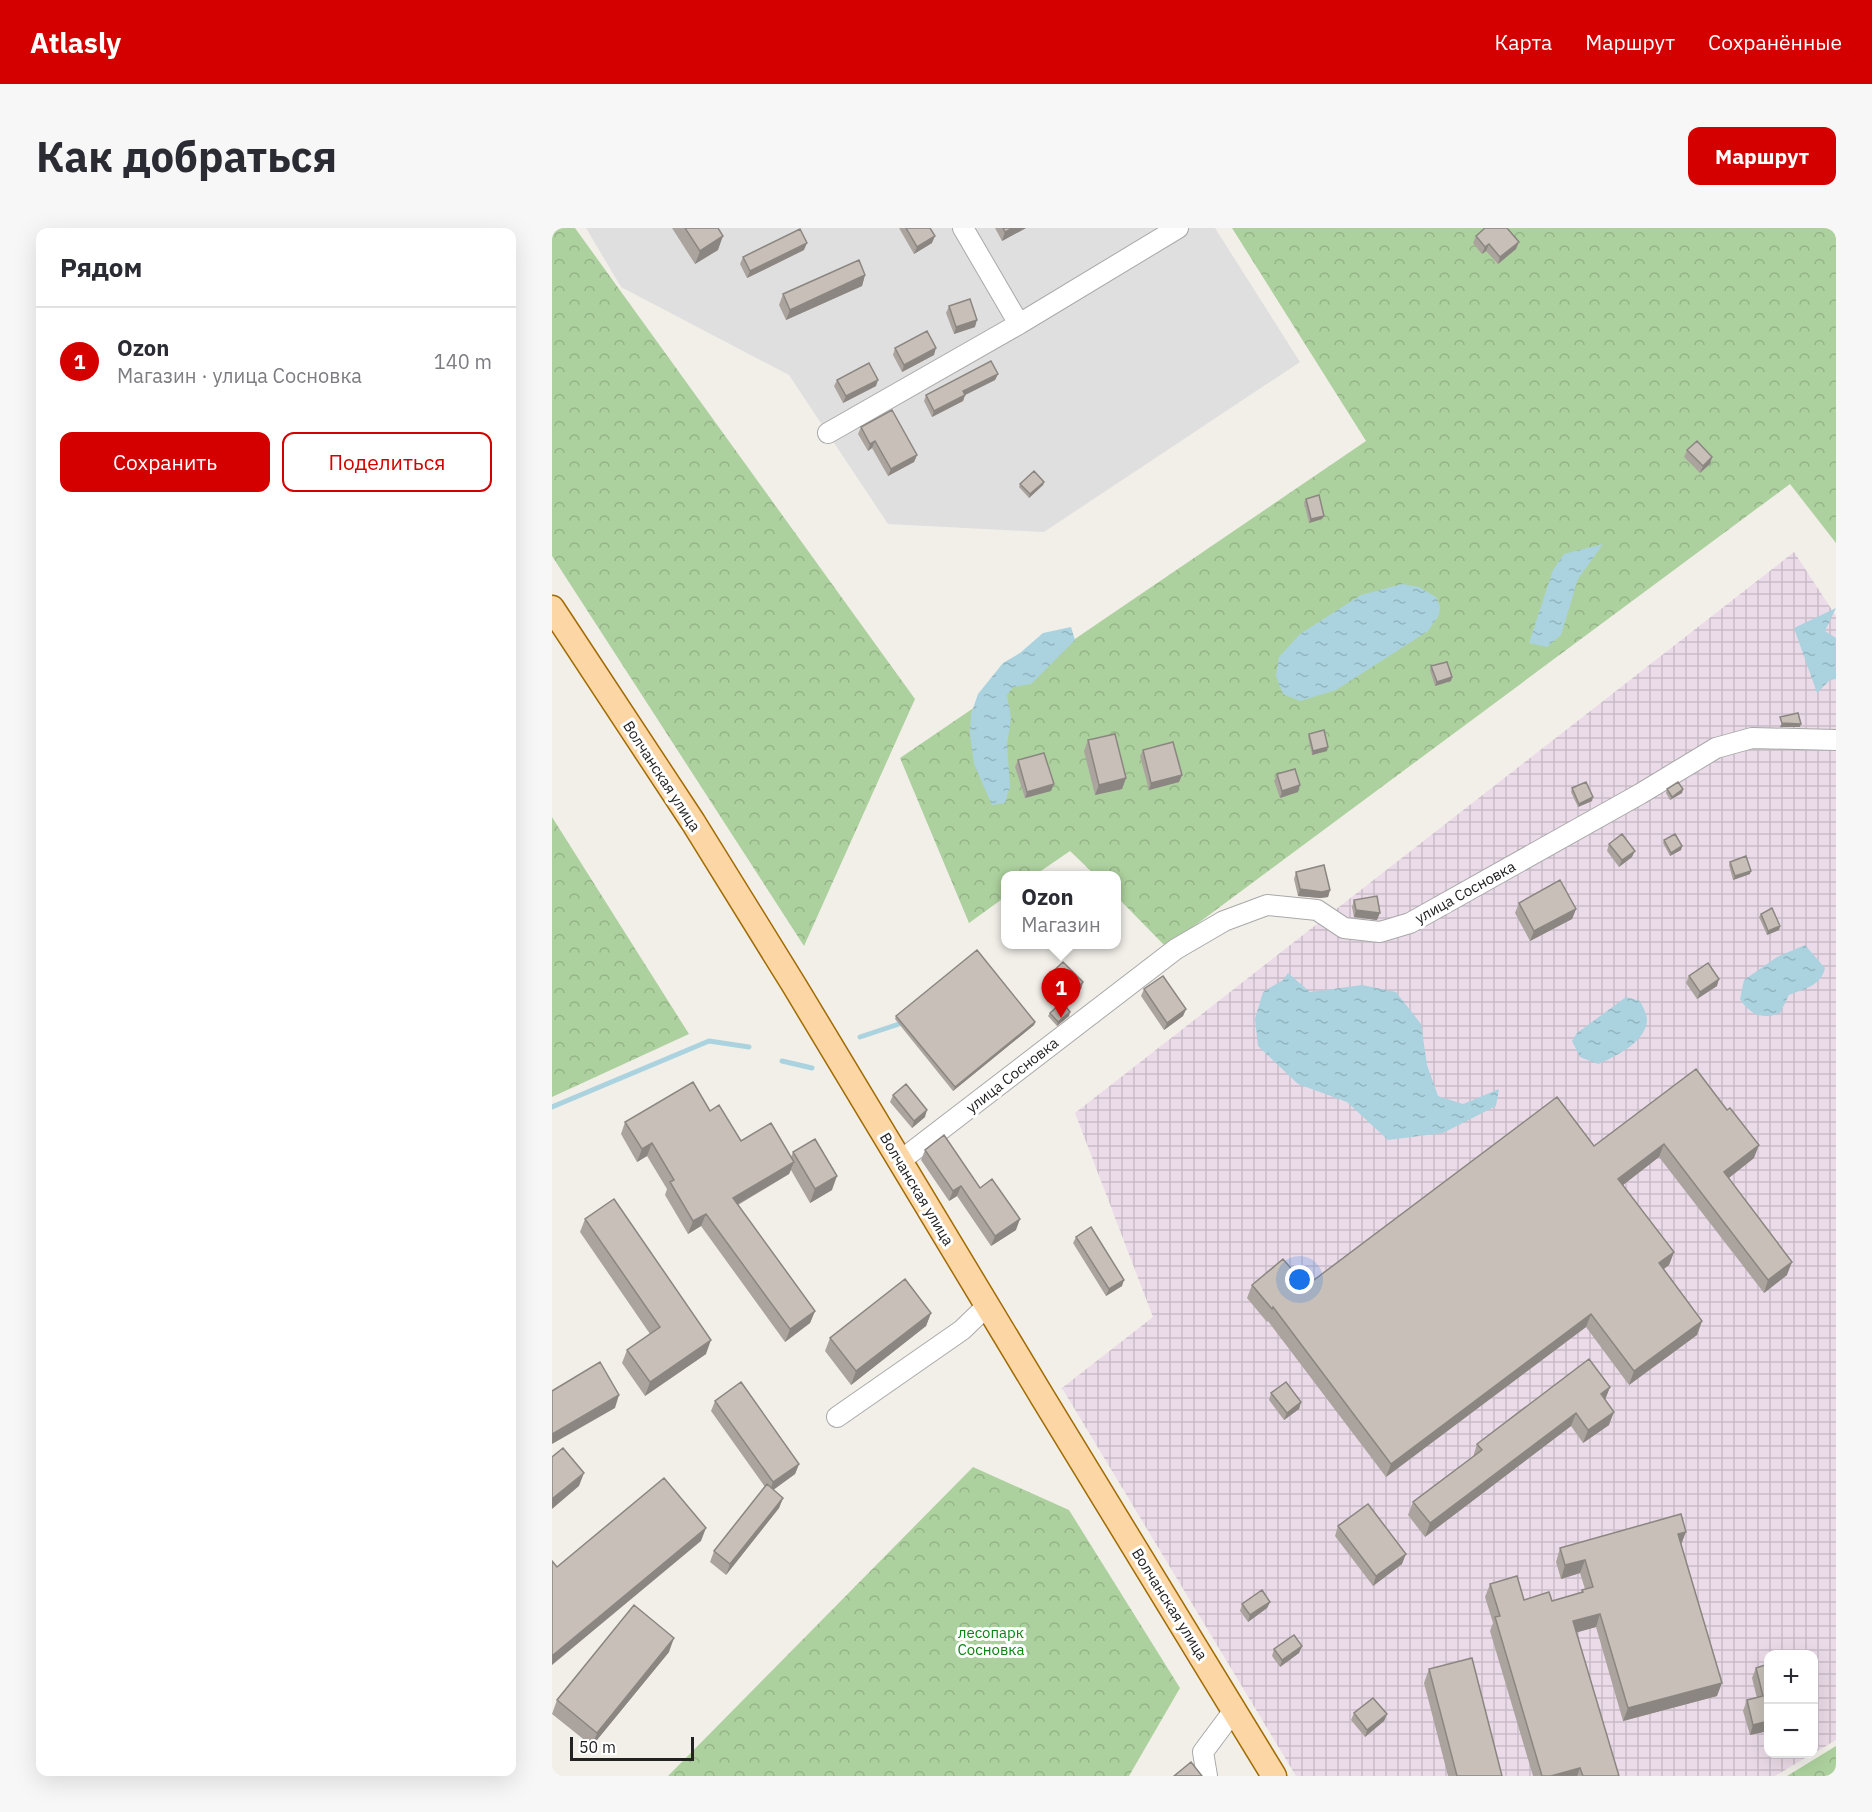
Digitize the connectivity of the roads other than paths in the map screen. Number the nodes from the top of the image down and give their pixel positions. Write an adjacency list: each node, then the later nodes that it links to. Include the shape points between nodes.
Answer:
1 (963, 228): 3 (street)
2 (1178, 228): 3 (street)
3 (1018, 324): 4 (street)
4 (828, 433)
5 (552, 608): 7 (main road, Волчанская улица, via 693,822)
6 (1836, 740): 7 (street, улица Сосновка, via 1752,738 1716,748 1410,922 1380,932 1344,928 1317,910 1267,905 1224,921 1176,949)
7 (900, 1161): 8 (main road, Волчанская улица)
8 (988, 1305): 9 (street, via 962,1330); 10 (main road, Волчанская улица)
9 (837, 1417)
10 (1235, 1709): 11 (street, via 1203,1752); 12 (main road, Волчанская улица)
11 (1207, 1776)
12 (1274, 1776)

